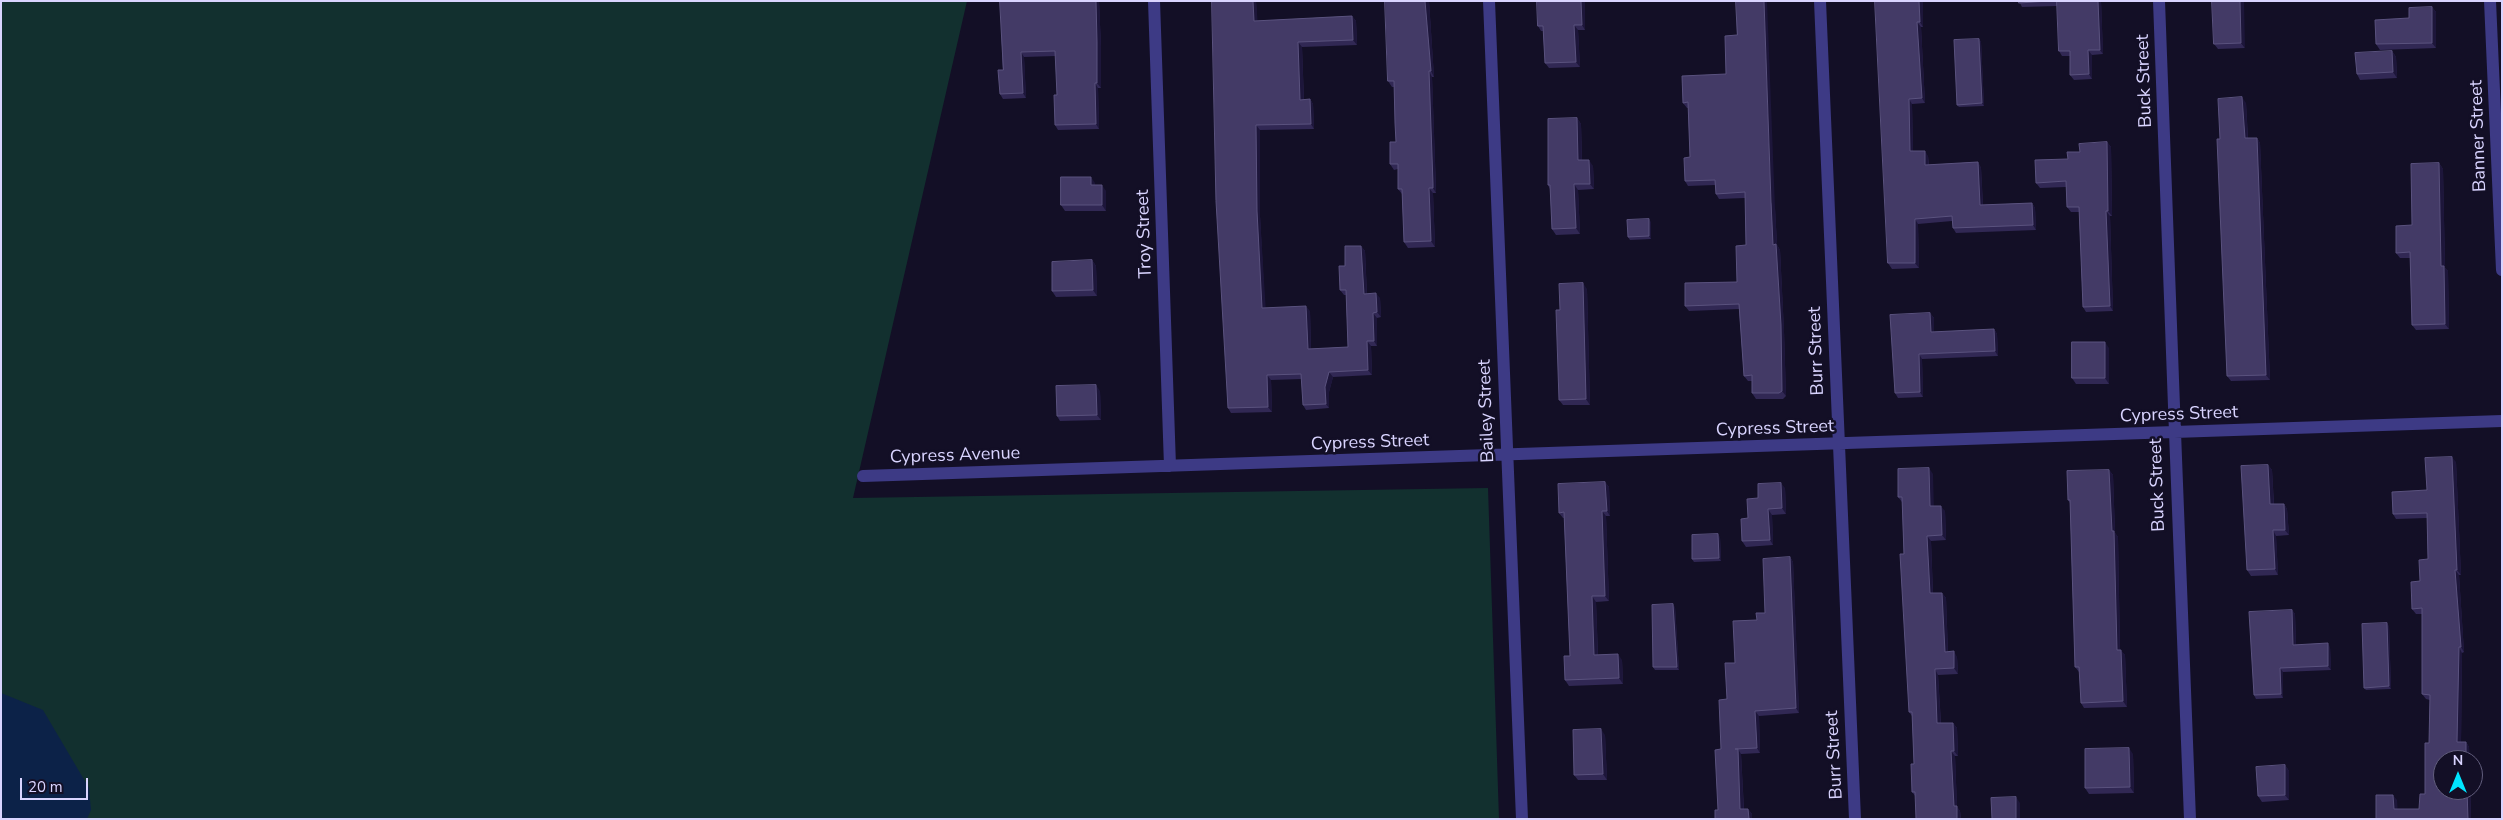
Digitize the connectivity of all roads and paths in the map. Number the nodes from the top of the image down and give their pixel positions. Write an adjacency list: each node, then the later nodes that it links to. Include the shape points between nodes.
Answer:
1 (1154, 1): 11 (street, Troy Street)
2 (1489, 1): 10 (street, Bailey Street)
3 (1820, 1): 9 (street, Burr Street)
4 (2159, 1): 8 (street, Buck Street)
5 (2490, 1): 6 (street, Banner Street)
6 (2502, 270)
7 (2502, 421): 8 (street, Cypress Street)
8 (2174, 433): 9 (street, Cypress Street); 16 (street, Buck Street)
9 (1839, 444): 10 (street, Cypress Street); 15 (street, Burr Street)
10 (1506, 456): 11 (street, Cypress Street); 14 (street, Bailey Street)
11 (1170, 466): 12 (street, Cypress Street)
12 (1049, 470): 13 (street, Cypress Avenue)
13 (863, 476)
14 (1522, 819)
15 (1855, 819)
16 (2190, 819)

